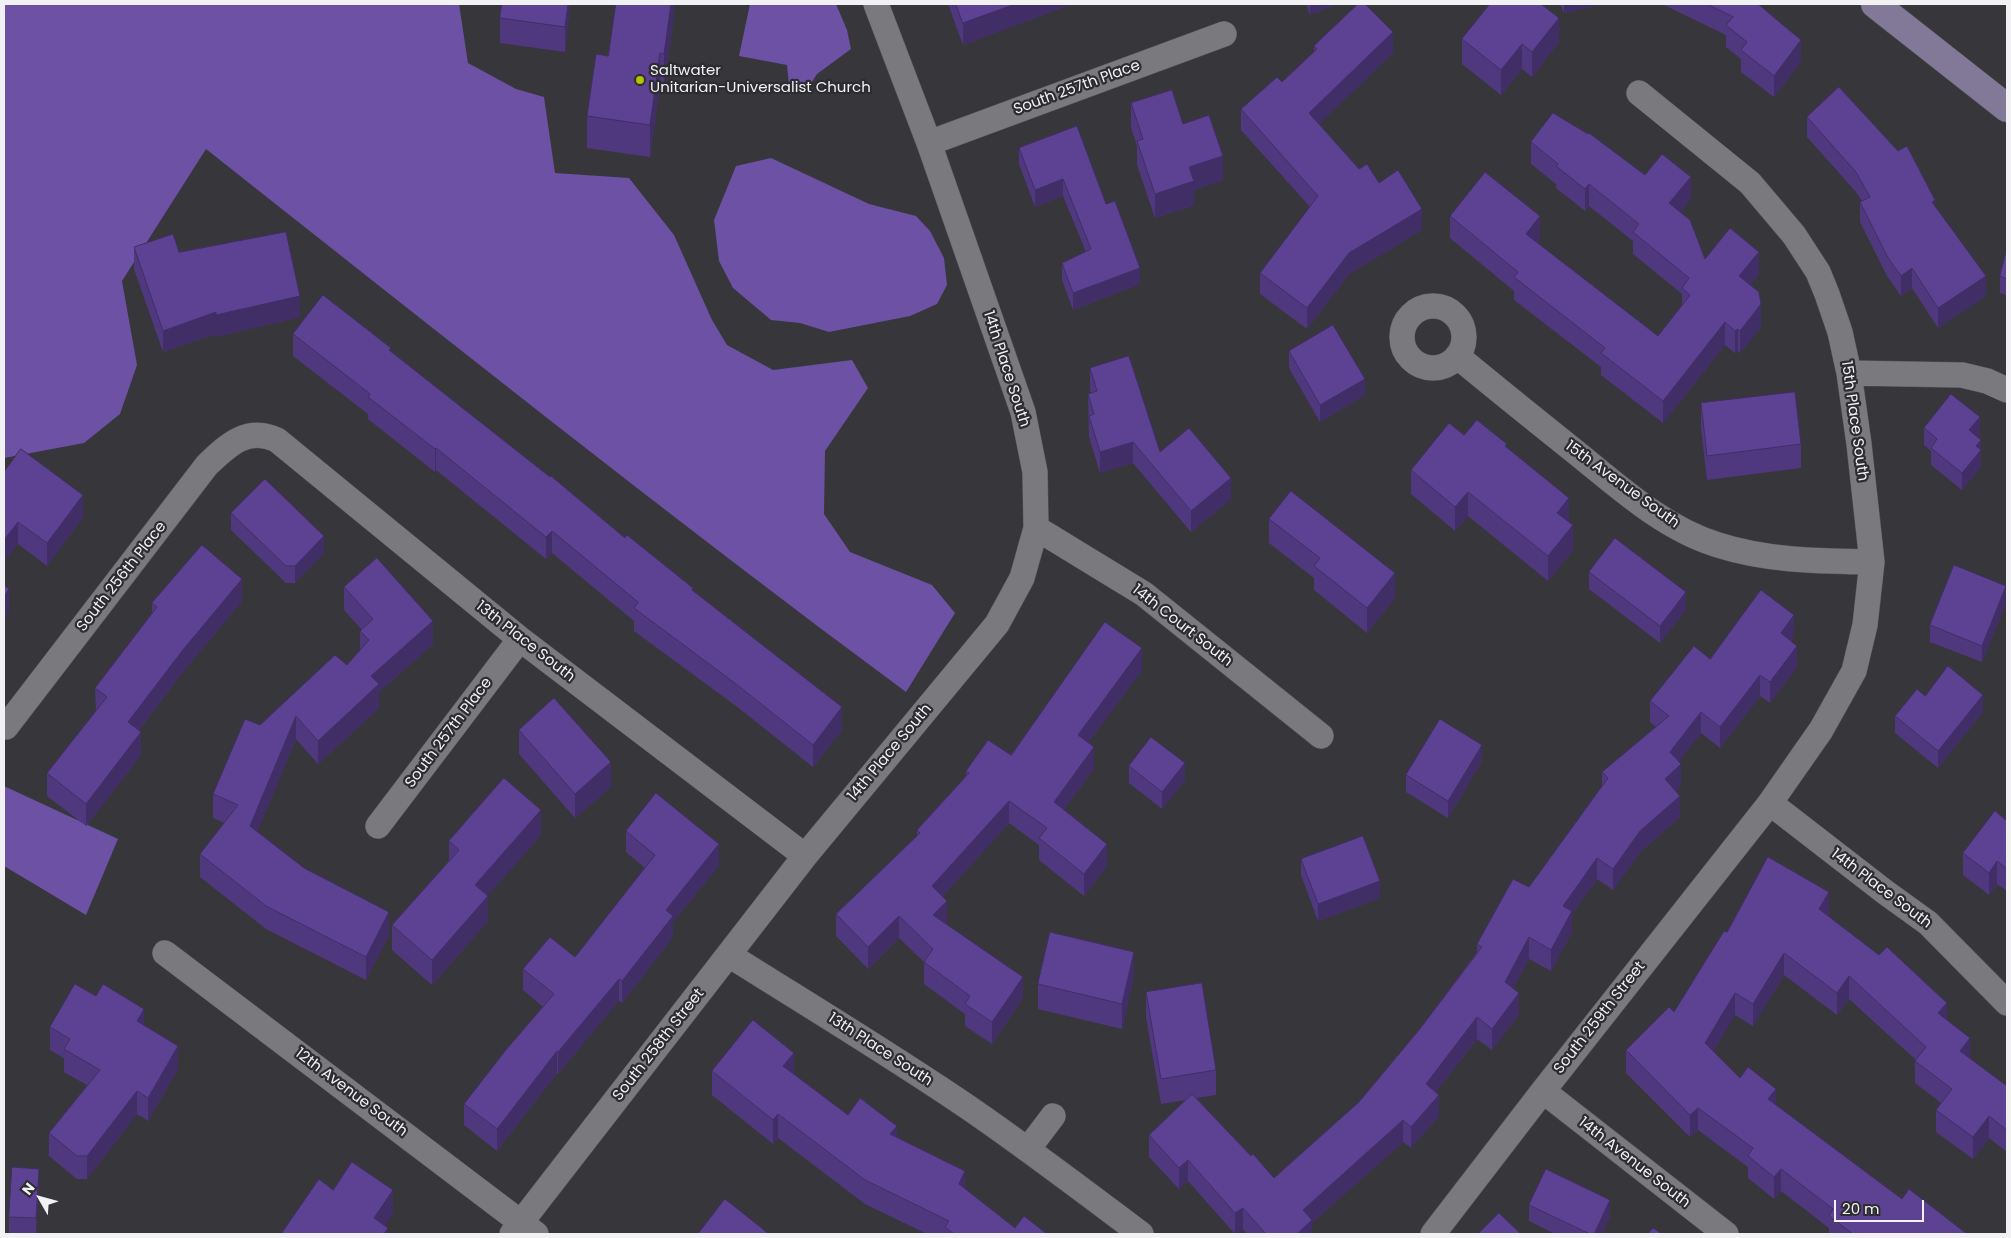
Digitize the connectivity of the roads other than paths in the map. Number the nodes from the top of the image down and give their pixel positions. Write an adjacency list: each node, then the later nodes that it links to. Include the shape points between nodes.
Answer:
1 (876, 4): 6 (street, 14th Place South)
2 (1875, 4): 5 (main road)
3 (1224, 34): 6 (street, South 257th Place)
4 (1639, 93): 8 (street, 15th Place South, via 1750,183 1794,235 1818,272 1827,294)
5 (2007, 108)
6 (929, 143): 11 (street, 14th Place South, via 1023,412 1035,472)
7 (1457, 356): 12 (street, 15th Avenue South, via 1608,478 1687,532 1723,547 1776,558)
8 (1849, 373): 9 (street, via 1962,375); 12 (street, 15th Place South)
9 (2007, 390)
10 (246, 436): 13 (street, 13th Place South, via 267,435 277,440); 14 (street, South 256th Place, via 207,465)
11 (1036, 528): 15 (street, 14th Court South, via 1144,594); 18 (street, 14th Place South, via 1022,578 997,624)
12 (1872, 562): 16 (street, 15th Place South, via 1865,626 1854,671 1820,730)
13 (520, 639): 17 (street, South 257th Place); 18 (street, 13th Place South)
14 (6, 728)
15 (1321, 736)
16 (1770, 803): 21 (street, 14th Place South, via 1928,923); 22 (street, South 259th Street)
17 (378, 826)
18 (805, 856): 20 (street, South 258th Street)
19 (165, 953): 25 (street, 12th Avenue South)
20 (729, 955): 24 (street, 13th Place South, via 850,1030); 25 (street, South 258th Street)
21 (2007, 1003)
22 (1543, 1091): 27 (street, South 259th Street); 28 (street, 14th Avenue South)
23 (1053, 1116): 24 (street)
24 (1028, 1149): 26 (street, 13th Place South)
25 (523, 1230)
26 (1141, 1234)
27 (1433, 1234)
28 (1726, 1234)

